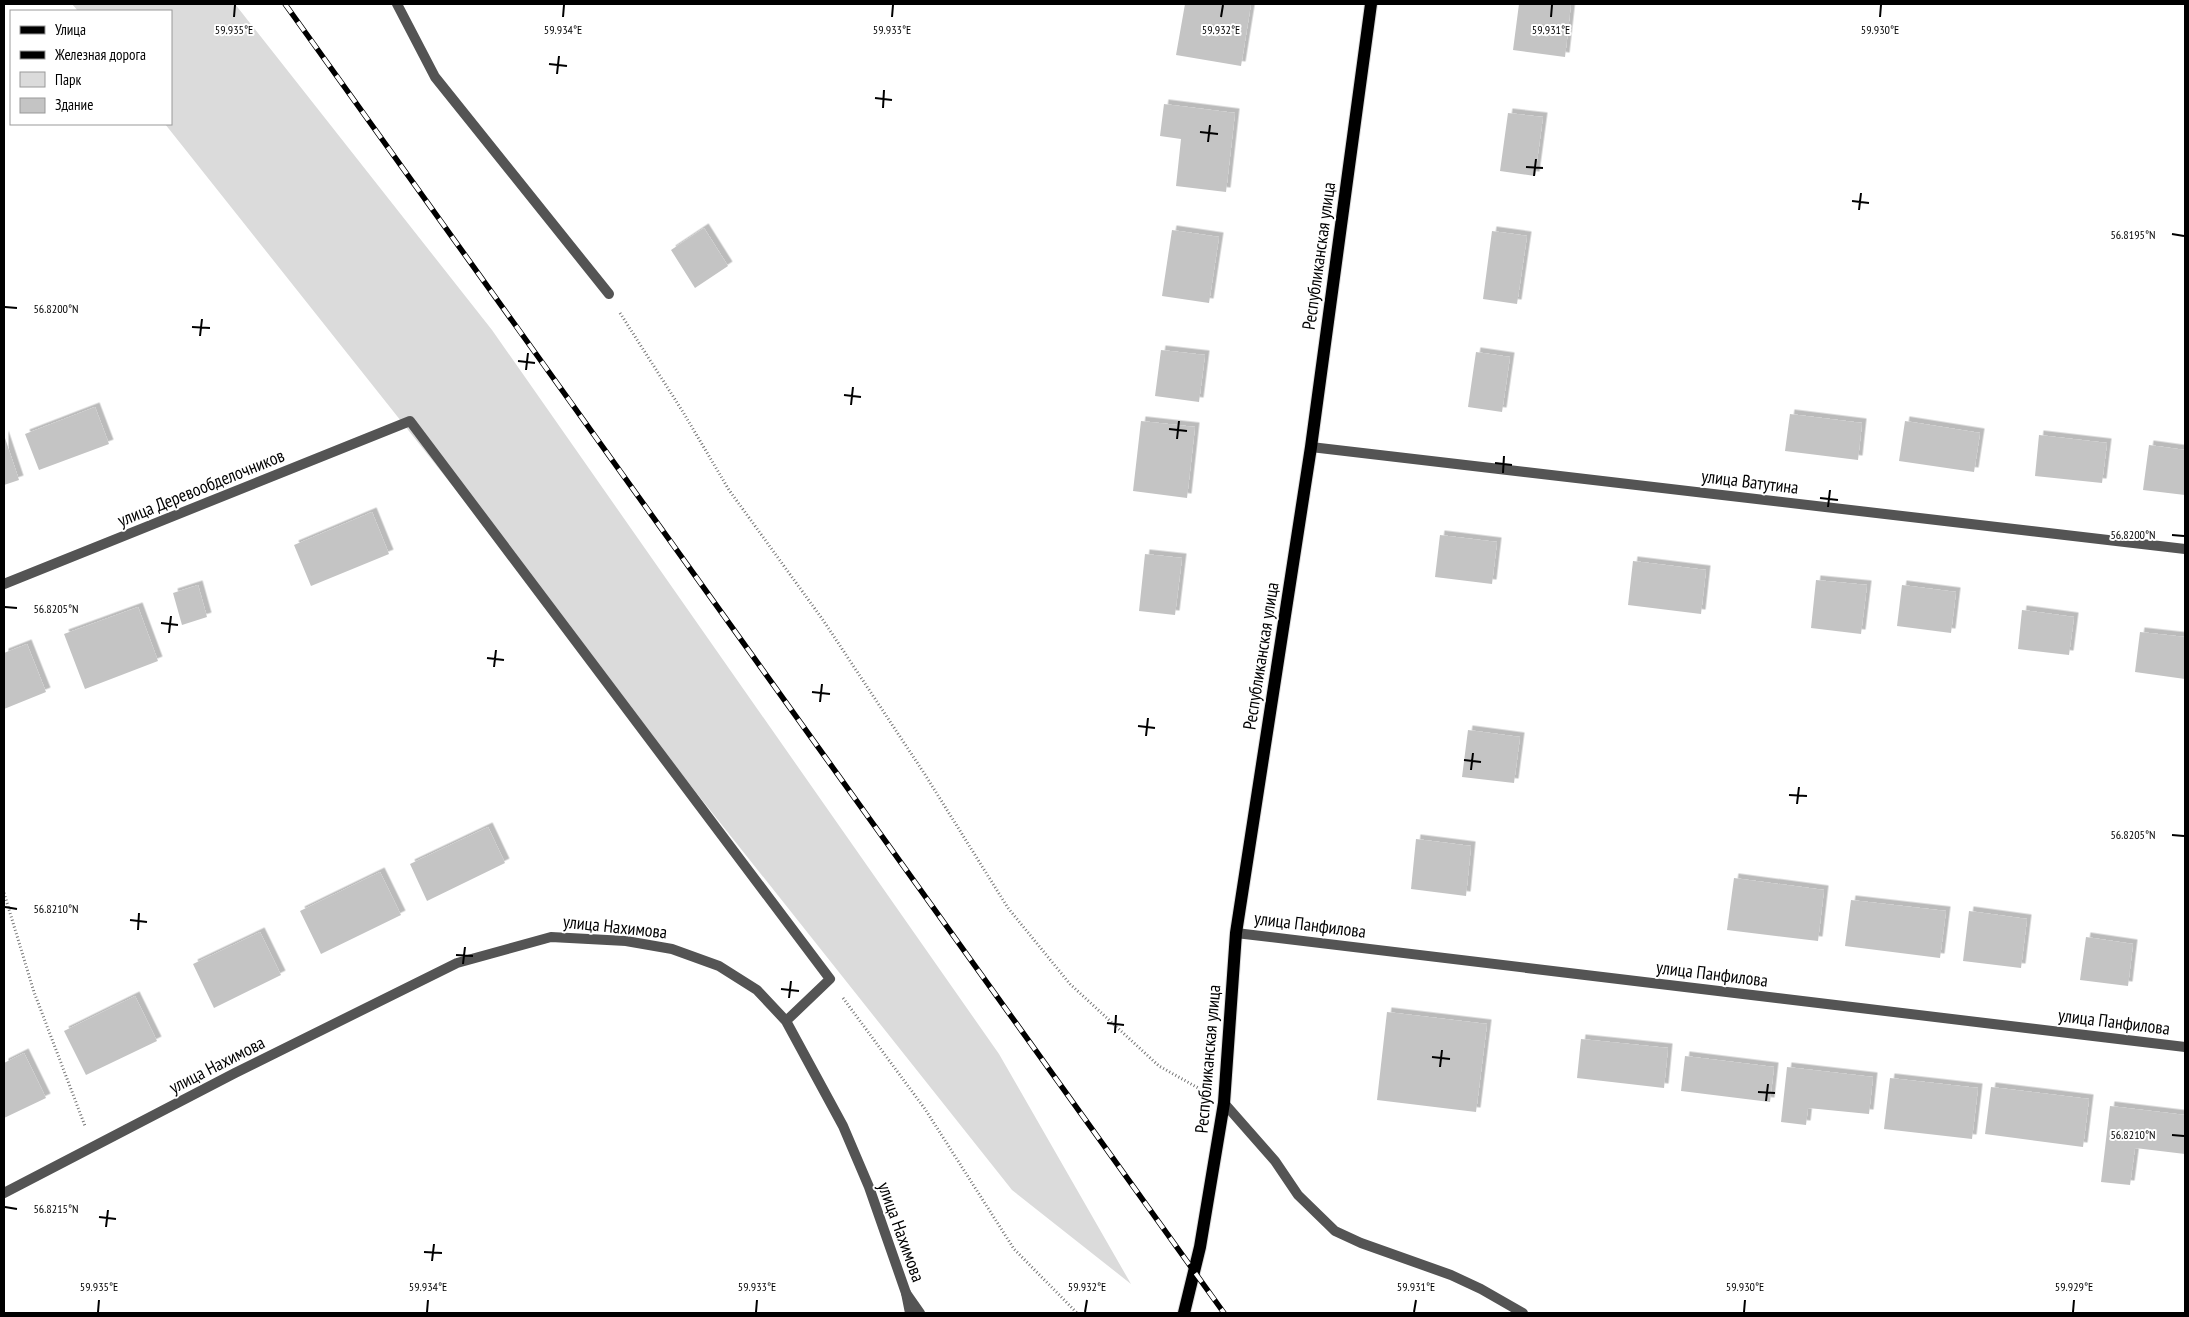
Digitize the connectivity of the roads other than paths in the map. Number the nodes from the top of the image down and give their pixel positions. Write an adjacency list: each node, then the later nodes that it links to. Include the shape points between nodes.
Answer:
1 (397, 4): 3 (street, via 435,76)
2 (1371, 4): 4 (main road, Республиканская улица)
3 (609, 294)
4 (1312, 447): 5 (street, улица Ватутина); 7 (main road, Республиканская улица)
5 (2185, 549)
6 (4, 584): 8 (street, улица Деревообделочников, via 410,422 830,979)
7 (1236, 933): 9 (street, улица Панфилова); 10 (main road, Республиканская улица)
8 (786, 1021): 11 (street, улица Нахимова, via 756,990 711,963 672,949 552,936 457,963 234,1073); 12 (street, улица Нахимова, via 843,1126)
9 (2185, 1047)
10 (1224, 1103): 15 (main road, Республиканская улица, via 1200,1247); 16 (street, via 1275,1161 1298,1195 1335,1231 1450,1275)
11 (4, 1193)
12 (906, 1292): 13 (street); 14 (street, улица Нахимова)
13 (910, 1313)
14 (920, 1313)
15 (1184, 1313)
16 (1523, 1313)

